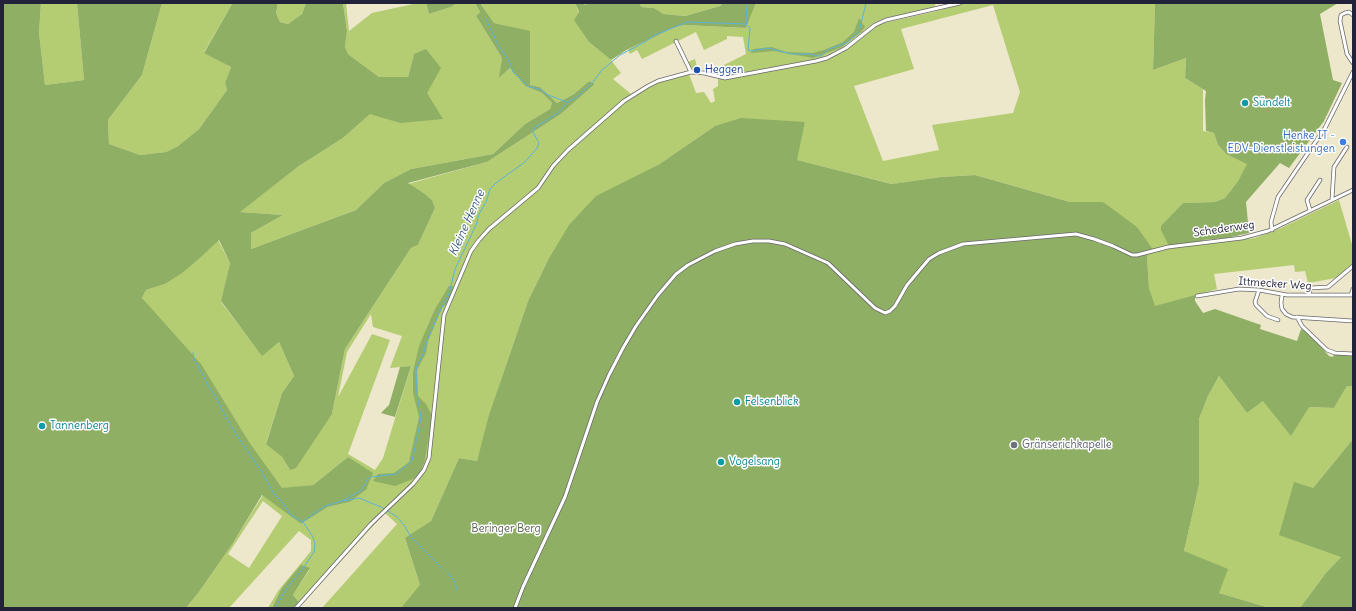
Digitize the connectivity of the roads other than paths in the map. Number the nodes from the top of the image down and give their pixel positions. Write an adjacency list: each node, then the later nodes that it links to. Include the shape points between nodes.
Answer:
1 (960, 3): 5 (street, via 886,20 875,25 846,48 816,61 723,78)
2 (1353, 15): 4 (street, via 1346,12 1340,18 1346,50)
3 (676, 41): 5 (street)
4 (1353, 63)
5 (691, 72): 24 (street, via 654,82 624,102 564,154 538,188 476,243 444,315 427,464 420,476 381,514)
6 (1353, 72): 12 (street, via 1325,128 1278,197 1271,222)
7 (1348, 147): 10 (street, via 1333,170)
8 (1320, 180): 11 (street, via 1307,200)
9 (1353, 190): 10 (street, Schederweg)
10 (1332, 199): 11 (street, Schederweg)
11 (1310, 210): 12 (street, Schederweg)
12 (1272, 230): 25 (street, Schederweg, via 1242,238 1168,247 1137,255 1076,234 969,243 942,251 929,259 895,306 885,313 875,308 828,263 777,242 761,240 735,244 714,251 676,274 664,287 636,326 615,362 598,402 565,497)
13 (1353, 266): 17 (street, via 1328,287 1310,288)
14 (1353, 289): 18 (street)
15 (1259, 290): 16 (street, Ittmecker Weg); 19 (street, Ittmecker Weg, via 1233,290); 21 (street, via 1256,305 1268,317)
16 (1282, 295): 17 (street, Ittmecker Weg); 20 (street, via 1283,311)
17 (1309, 295): 18 (street, Ittmecker Weg)
18 (1352, 295)
19 (1197, 296)
20 (1297, 317): 22 (street); 23 (street, via 1302,326 1327,350)
21 (1278, 320)
22 (1353, 321)
23 (1353, 354)
24 (296, 608)
25 (515, 608)

